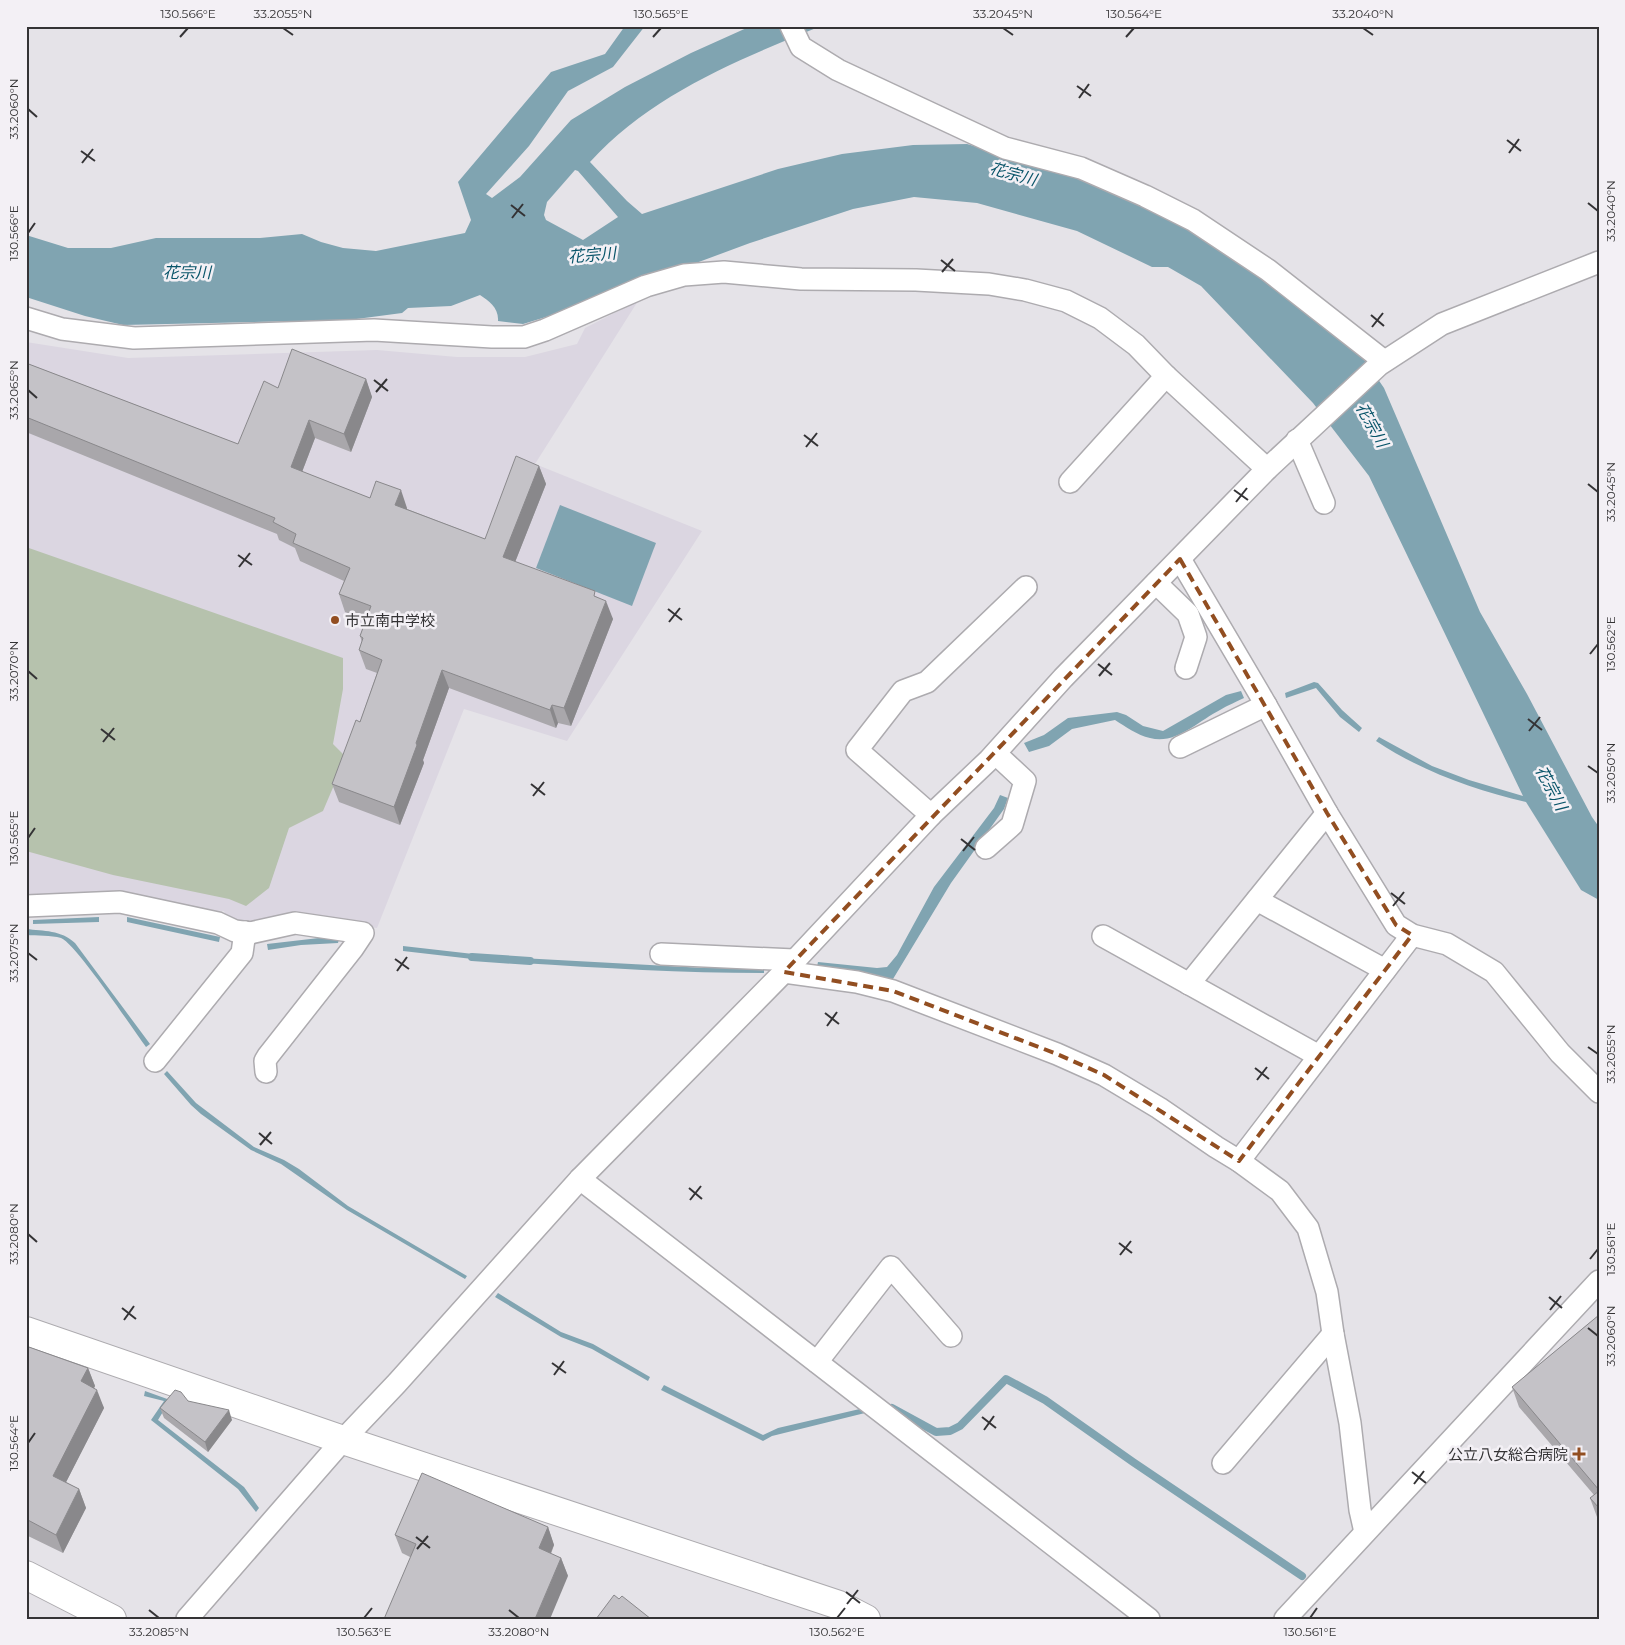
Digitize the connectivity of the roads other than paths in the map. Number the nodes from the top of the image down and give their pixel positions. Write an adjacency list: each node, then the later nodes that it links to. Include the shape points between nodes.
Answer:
1 (791, 26): 4 (street, via 800,47 838,70 1005,148 1080,168 1193,220 1268,270)
2 (1599, 262): 4 (street, via 1442,324)
3 (26, 318): 5 (street, via 62,329 134,338 374,330 524,337 646,286 684,275 724,272 801,279 916,280 989,284 1066,301 1100,318 1136,345)
4 (1382, 363): 6 (street)
5 (1166, 376): 7 (street); 8 (street)
6 (1297, 440): 7 (street); 9 (street)
7 (1267, 469): 10 (street)
8 (1070, 482)
9 (1324, 502)
10 (1180, 558): 11 (street); 14 (street)
11 (1156, 583): 13 (street, via 1188,614 1196,637); 16 (street, via 1063,678)
12 (1026, 588): 18 (street, via 927,682 903,692 857,750)
13 (1186, 668)
14 (1266, 705): 15 (street); 17 (street)
15 (1180, 747)
16 (996, 754): 18 (street); 19 (street, via 1025,780 1012,825)
17 (1327, 813): 20 (street); 23 (street, via 1396,925)
18 (931, 815): 26 (street)
19 (986, 848)
20 (1257, 900): 27 (street); 28 (street)
21 (26, 906): 22 (street, via 120,902)
22 (245, 932): 30 (street, via 242,953); 31 (street, via 295,923 363,933 268,1056)
23 (1412, 935): 27 (street); 32 (street, via 1447,944 1494,972 1560,1053)
24 (1103, 936): 28 (street)
25 (661, 954): 26 (street)
26 (789, 966): 33 (street, via 892,991 1057,1054 1112,1080); 34 (street)
27 (1385, 970): 29 (street)
28 (1189, 984): 29 (street)
29 (1319, 1056): 33 (street)
30 (155, 1061)
31 (266, 1072)
32 (1599, 1092)
33 (1239, 1161): 37 (street, via 1280,1191 1308,1228 1327,1292)
34 (580, 1179): 39 (street); 40 (street)
35 (1599, 1281): 42 (street)
36 (26, 1331): 40 (street)
37 (1333, 1334): 41 (street); 42 (street, via 1350,1423)
38 (951, 1336): 39 (street, via 891,1267)
39 (817, 1362): 47 (street)
40 (343, 1440): 45 (street); 46 (street, via 839,1605)
41 (1223, 1463)
42 (1365, 1532): 48 (street)
43 (26, 1575): 44 (street)
44 (112, 1619)
45 (187, 1619)
46 (866, 1619)
47 (1149, 1619)
48 (1285, 1619)

